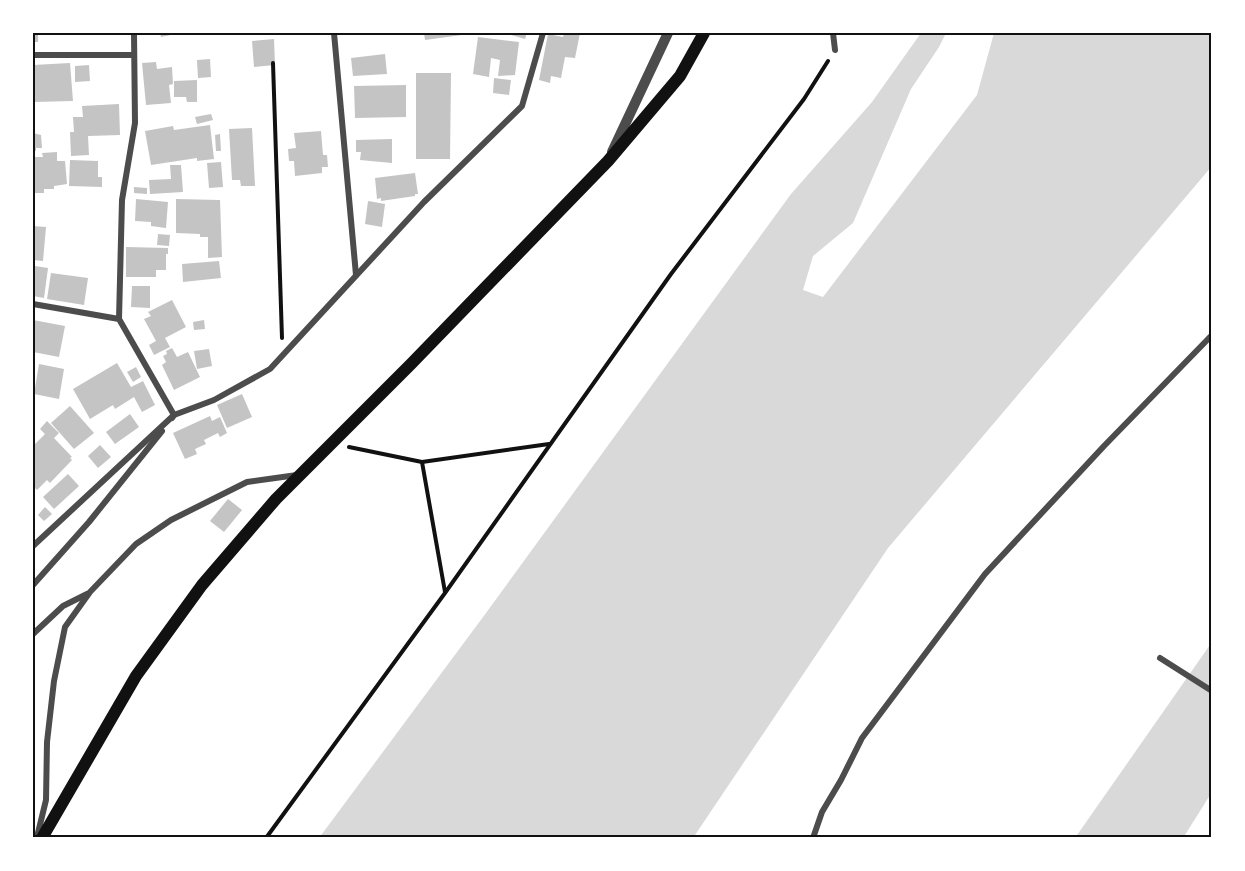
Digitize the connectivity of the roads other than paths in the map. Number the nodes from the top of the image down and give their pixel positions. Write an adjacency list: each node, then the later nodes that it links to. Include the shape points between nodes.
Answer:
1 (134, 33): 8 (street)
2 (334, 33): 11 (street)
3 (543, 33): 11 (street, via 522,106)
4 (668, 33): 10 (street)
5 (704, 33): 10 (main road, via 680,76)
6 (833, 33): 7 (street)
7 (835, 50)
8 (134, 55): 9 (street); 13 (street, via 135,123 122,200)
9 (33, 56)
10 (608, 161): 16 (main road)
11 (356, 275): 15 (street, via 270,369 214,400)
12 (33, 304): 13 (street)
13 (119, 320): 15 (street)
14 (1212, 335): 24 (street, via 985,574 862,738 822,812)
15 (174, 416): 17 (street); 18 (street)
16 (300, 475): 19 (street, via 247,482 171,520 136,544); 23 (main road, via 202,585 136,676)
17 (33, 546)
18 (33, 585)
19 (90, 592): 20 (street, via 63,606); 23 (street, via 65,627 54,681)
20 (33, 634)
21 (1160, 658): 22 (street)
22 (1212, 691)
23 (39, 838)
24 (813, 838)

